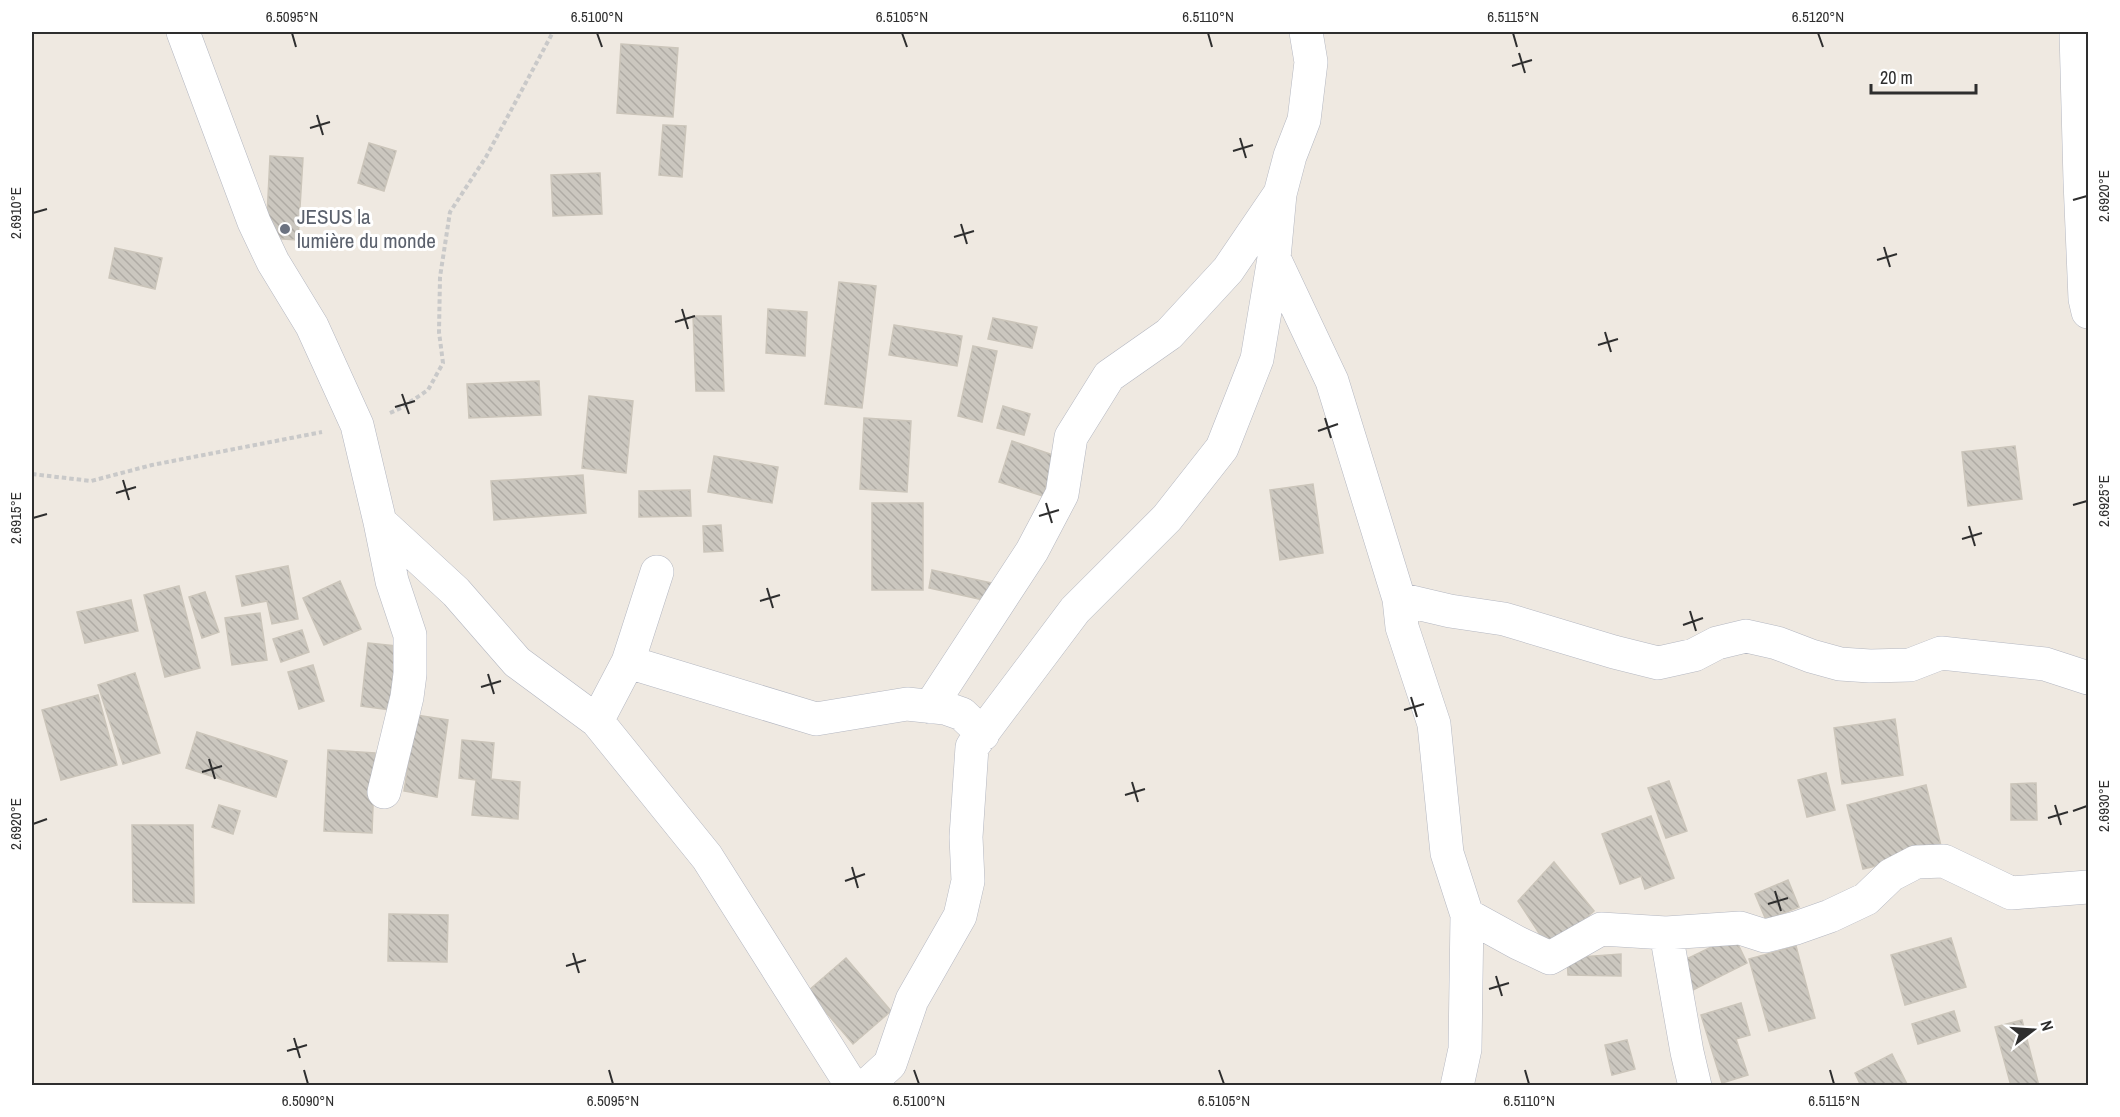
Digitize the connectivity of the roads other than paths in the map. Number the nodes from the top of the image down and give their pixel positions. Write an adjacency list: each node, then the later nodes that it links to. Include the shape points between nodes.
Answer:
1 (183, 32): 7 (street, via 254,222 312,326 357,425)
2 (1306, 32): 4 (street, via 1311,62 1304,120)
3 (2076, 32): 6 (street)
4 (1280, 195): 5 (street); 12 (street, via 1228,270 1169,334 1109,376 1071,437 1062,494 1032,550)
5 (1274, 258): 9 (street, via 1332,381); 14 (street, via 1257,359 1222,448 1167,518 1075,610)
6 (2088, 312)
7 (380, 522): 13 (street, via 456,592 517,662); 15 (street, via 392,581 410,635 407,696)
8 (657, 572): 10 (street)
9 (1399, 599): 11 (street, via 1504,619 1658,663 1694,656 1746,636 1840,664 1910,665 1941,653 2045,664); 17 (street, via 1402,627 1434,724 1448,853)
10 (628, 662): 12 (street, via 816,719 907,704); 13 (street)
11 (2088, 678)
12 (930, 707): 14 (street, via 962,714)
13 (597, 721): 19 (street, via 707,857)
14 (983, 734): 20 (street, via 972,747 966,837 968,881 960,916 912,1000 890,1064)
15 (384, 792)
16 (2088, 887): 18 (street, via 2011,893 1944,861 1916,862 1891,875 1866,899 1796,928 1765,936 1740,928)
17 (1467, 915): 18 (street, via 1550,958 1601,929); 21 (street, via 1466,1050)
18 (1666, 933): 22 (street)
19 (852, 1086)
20 (866, 1086)
21 (1457, 1086)
22 (1695, 1086)

